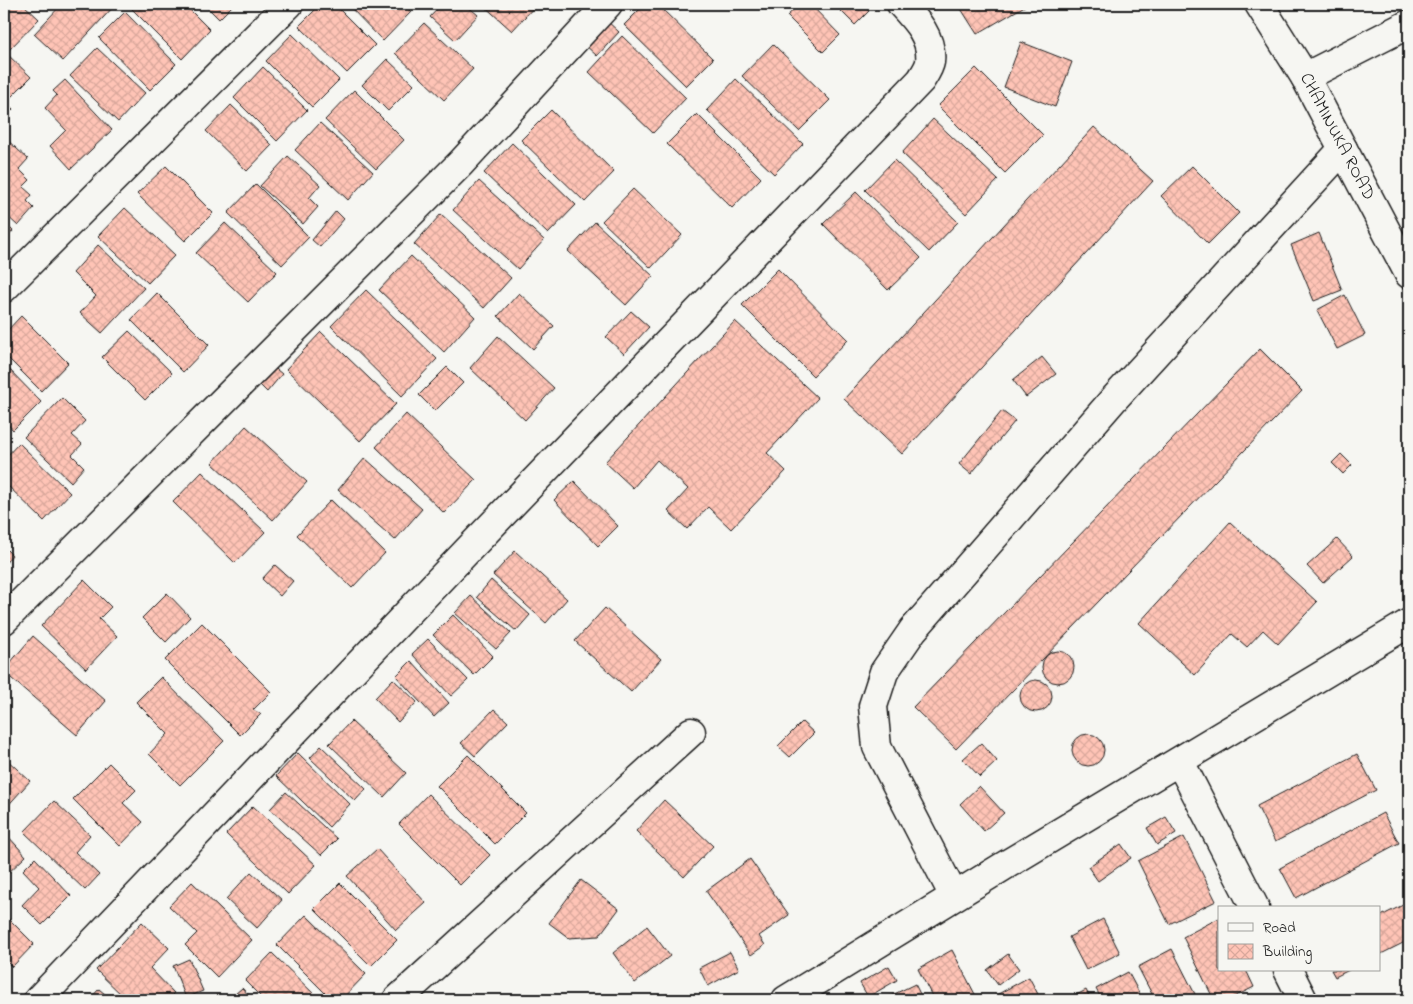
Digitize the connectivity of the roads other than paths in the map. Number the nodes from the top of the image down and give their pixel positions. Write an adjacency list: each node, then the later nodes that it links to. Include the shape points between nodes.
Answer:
1 (289, 4): 9 (street)
2 (608, 4): 10 (street, via 462,163)
3 (901, 4): 17 (street, via 927,38 930,63 922,80)
4 (1259, 4): 6 (street, CHAMINUKA ROAD)
5 (1409, 24): 6 (street)
6 (1305, 77): 7 (street, CHAMINUKA ROAD)
7 (1343, 149): 8 (street, CHAMINUKA ROAD); 14 (street, via 1113,400 913,630 884,672 873,706 876,747)
8 (1409, 274)
9 (4, 288)
10 (4, 620)
11 (1409, 623): 13 (street)
12 (691, 732): 18 (street)
13 (1180, 762): 14 (street); 15 (street)
14 (954, 896): 19 (street)
15 (1254, 906)
16 (1289, 972): 20 (street)
17 (38, 1000)
18 (397, 1000)
19 (786, 1000)
20 (1303, 1000)

